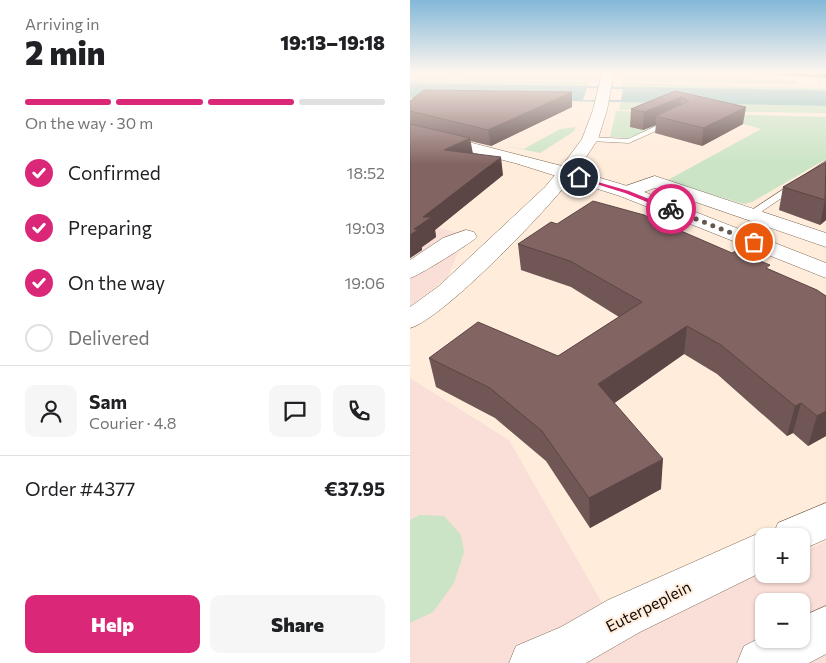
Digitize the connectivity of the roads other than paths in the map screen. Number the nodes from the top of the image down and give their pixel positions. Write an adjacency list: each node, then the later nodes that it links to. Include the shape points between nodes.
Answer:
1 (600, 103): 4 (street)
2 (682, 118): 4 (lane, via 629,141)
3 (410, 132): 6 (street)
4 (590, 139): 6 (street)
5 (826, 164): 8 (lane)
6 (566, 173): 7 (street); 13 (street, via 552,191 448,291)
7 (627, 192): 8 (street, via 655,182); 12 (street)
8 (751, 214): 10 (street)
9 (466, 237): 11 (street, via 451,243)
10 (826, 240)
11 (410, 271)
12 (826, 271)
13 (410, 320)
14 (826, 520): 15 (street)
15 (809, 528)
16 (755, 554): 18 (street, Euterpeplein, via 624,616)
17 (826, 629): 20 (street)
18 (581, 653): 19 (street, Euterpeplein)
19 (533, 663)
20 (761, 663)

